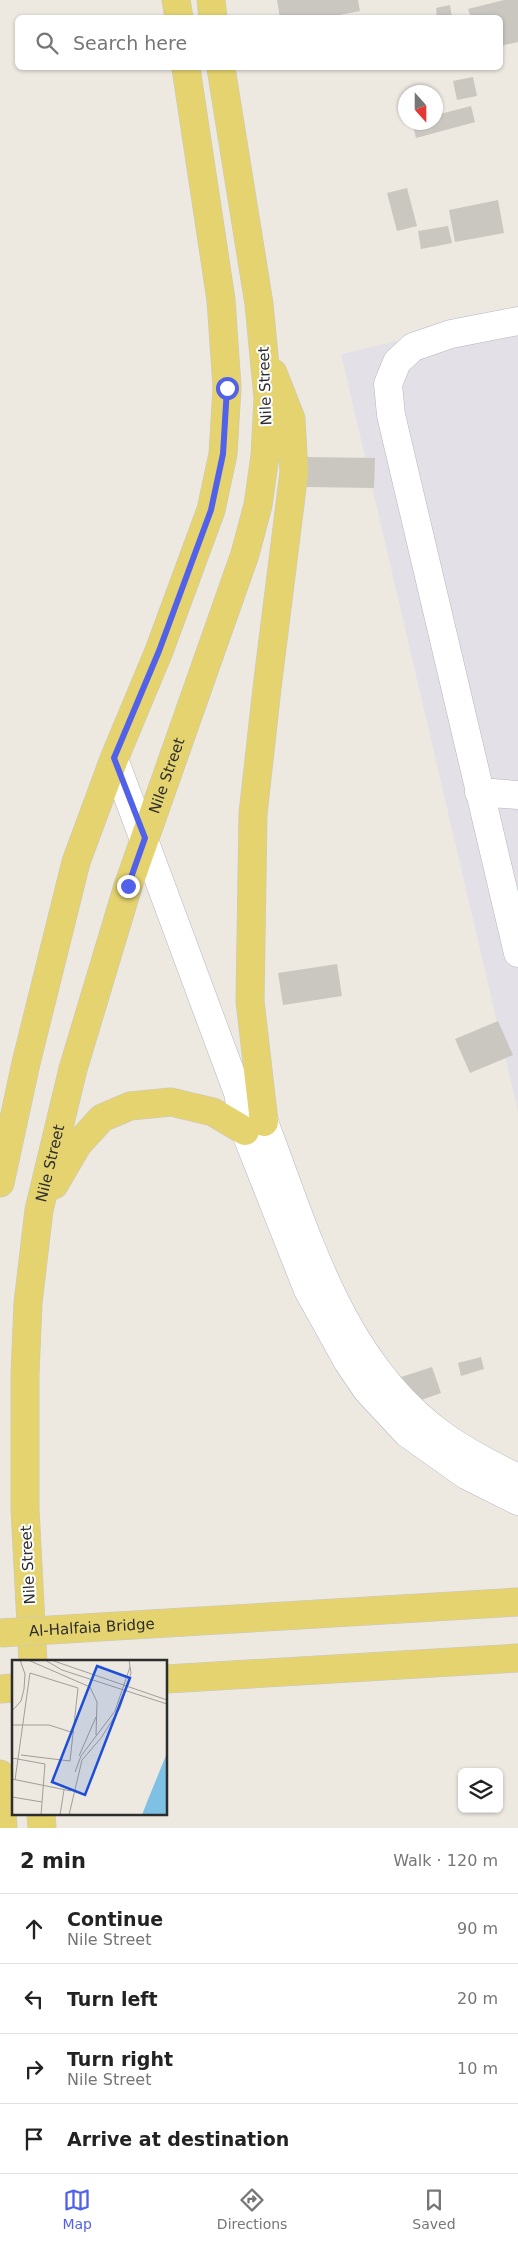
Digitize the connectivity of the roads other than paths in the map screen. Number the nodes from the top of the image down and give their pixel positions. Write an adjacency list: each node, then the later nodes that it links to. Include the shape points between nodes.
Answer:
1 (176, 0): 3 (main road)
2 (211, 0): 4 (main road)
3 (178, 15)
4 (214, 15)
5 (186, 70): 9 (main road, via 221,300 227,388 223,454 205,527 159,651)
6 (222, 70): 8 (main road, Nile Street, via 260,304)
7 (518, 321): 10 (street, via 451,334 413,347 397,362 388,384 391,415)
8 (264, 351): 12 (main road, Nile Street, via 268,398 258,506 245,554); 14 (main road, via 291,419 294,472 253,814 250,1001)
9 (114, 758): 12 (street); 15 (main road, via 76,862)
10 (479, 792): 11 (street); 13 (street)
11 (518, 795)
12 (145, 838): 14 (street, via 201,996 238,1093); 16 (main road, Nile Street, via 73,1069)
13 (518, 953)
14 (255, 1127): 16 (main road, via 171,1102 130,1106 102,1118 78,1144); 17 (street, via 324,1279 363,1350 383,1377 444,1436); 18 (street, via 308,1290 367,1390 407,1433 466,1475)
15 (0, 1183)
16 (39, 1210): 22 (main road, Nile Street, via 28,1303 25,1374 25,1509)
17 (518, 1478)
18 (518, 1501)
19 (518, 1602): 20 (main road, Al-Halfaia Bridge, bridge)
20 (0, 1633)
21 (518, 1658): 23 (main road)
22 (33, 1660)
23 (175, 1679)
24 (0, 1774): 25 (main road)
25 (3, 1828)

